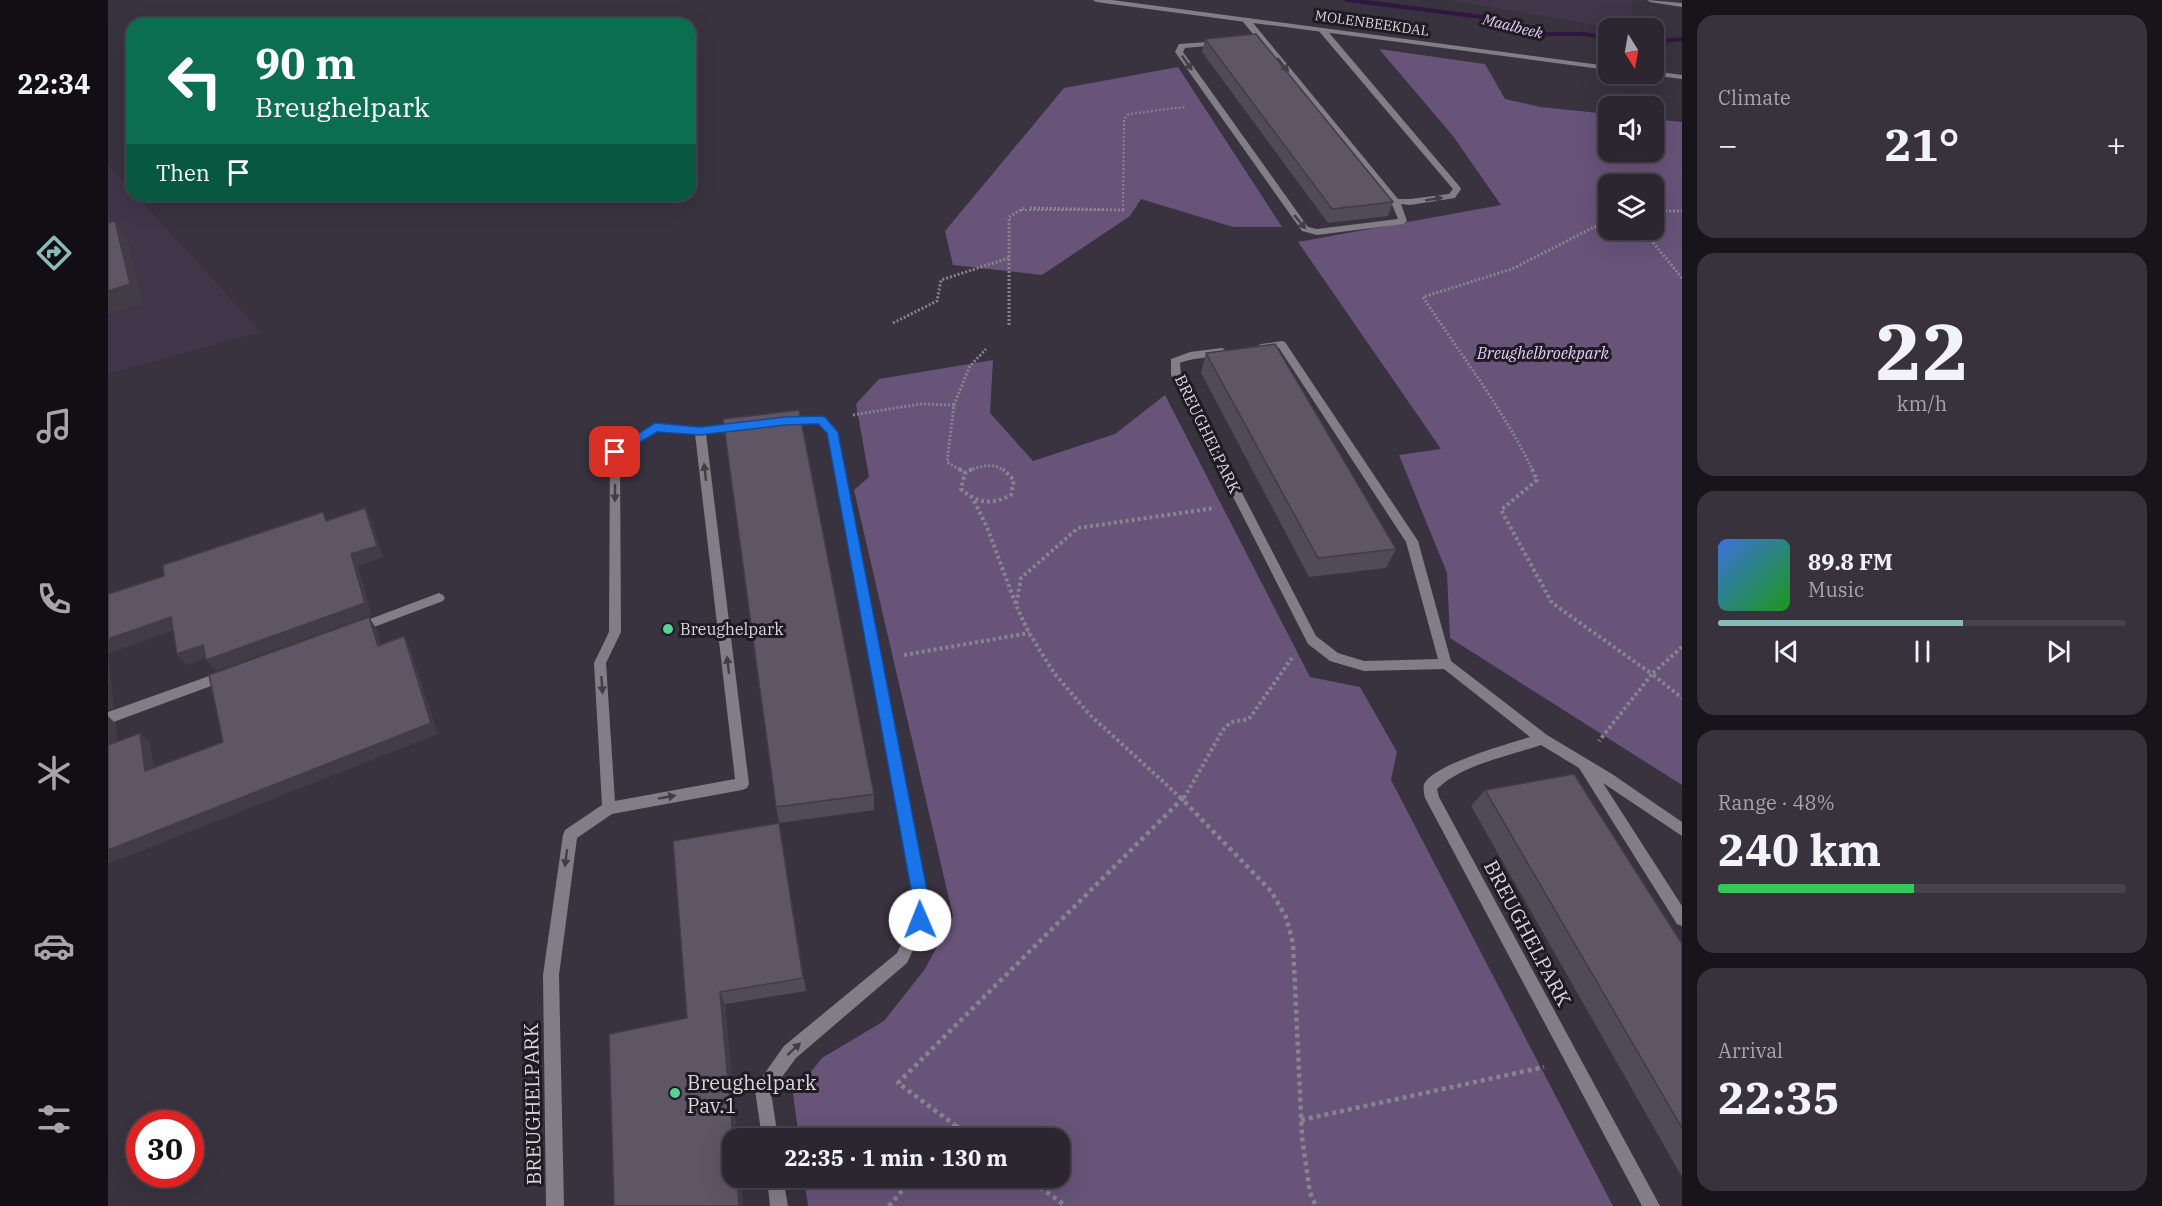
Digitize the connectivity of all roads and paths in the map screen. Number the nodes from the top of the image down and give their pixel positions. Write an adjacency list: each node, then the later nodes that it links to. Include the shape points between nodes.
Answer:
1 (1096, 0): 4 (street, MOLENBEEKDAL)
2 (1650, 0): 3 (street)
3 (1682, 5)
4 (1246, 20): 5 (street, MOLENBEEKDAL); 6 (street)
5 (1322, 30): 9 (street, MOLENBEEKDAL); 13 (street, one-way to 5, via 1452,196 1457,189)
6 (1262, 39): 7 (street); 13 (street, one-way to 13)
7 (1250, 40)
8 (1227, 42): 12 (street, one-way to 12, via 1182,46 1179,51)
9 (1598, 67)
10 (1664, 75): 11 (street)
11 (1682, 77)
12 (1216, 104): 13 (street, one-way to 13, via 1305,229 1317,232 1402,221); 18 (path, via 1129,114 1124,119 1123,210 1024,208 1009,217)
13 (1395, 201)
14 (1664, 211): 15 (path)
15 (1682, 211)
16 (1598, 225): 40 (path, via 1512,269 1423,297 1514,432 1538,480 1501,510 1552,603)
17 (1651, 240): 19 (path)
18 (1009, 258): 20 (path, via 941,280 937,301); 21 (path)
19 (1682, 278)
20 (893, 322)
21 (1009, 326)
22 (986, 349): 23 (path, via 970,366)
23 (954, 405): 24 (path, via 920,404); 28 (path, via 947,462)
24 (821, 420): 25 (street); 37 (street, via 832,432)
25 (774, 423)
26 (753, 425): 27 (street)
27 (700, 431): 46 (street, one-way to 46, via 655,427 615,452 615,632 600,663); 46 (street, BREUGHELPARK, one-way to 27, via 742,784)
28 (964, 473): 29 (path, via 961,488); 29 (path, via 981,465 1000,467 1014,480 1011,495 995,504)
29 (974, 501): 32 (path)
30 (1242, 504): 32 (path, via 1078,528 1021,578); 35 (street, BREUGHELPARK, via 1312,640); 38 (street, BREUGHELPARK, via 1176,375 1176,361 1190,355 1282,344 1412,541)
31 (439, 598): 33 (street)
32 (1016, 605): 34 (path)
33 (351, 630)
34 (1029, 633): 37 (path); 45 (path, via 1054,673 1090,715)
35 (1320, 646): 38 (street, BREUGHELPARK, via 1334,657 1364,666); 45 (path, via 1300,647 1249,719 1231,722 1223,730)
36 (1682, 647): 40 (path)
37 (876, 660): 52 (street, one-way to 37, via 763,1090 790,1052 902,957 920,920 921,900)
38 (1446, 664): 43 (street)
39 (240, 670): 42 (street)
40 (1652, 674): 41 (path); 44 (path)
41 (1682, 698)
42 (108, 718)
43 (1542, 739): 44 (street); 49 (street, BREUGHELPARK, via 1472,763 1435,780 1430,787 1432,798)
44 (1582, 762): 47 (street); 48 (street)
45 (1183, 800): 50 (path, via 1271,891 1286,917 1293,944); 51 (path, via 898,1083)
46 (609, 807): 57 (street, BREUGHELPARK, one-way to 57, via 570,835 551,975)
47 (1682, 830)
48 (1682, 919)
49 (1574, 1061): 50 (path); 62 (street, BREUGHELPARK)
50 (1302, 1120): 61 (path, via 1310,1193)
51 (956, 1126): 53 (path)
52 (769, 1128)
53 (959, 1128)
54 (776, 1188): 58 (street)
55 (904, 1188): 59 (path)
56 (1041, 1188): 60 (path)
57 (555, 1206)
58 (779, 1206)
59 (889, 1206)
60 (1066, 1206)
61 (1316, 1206)
62 (1651, 1206)

